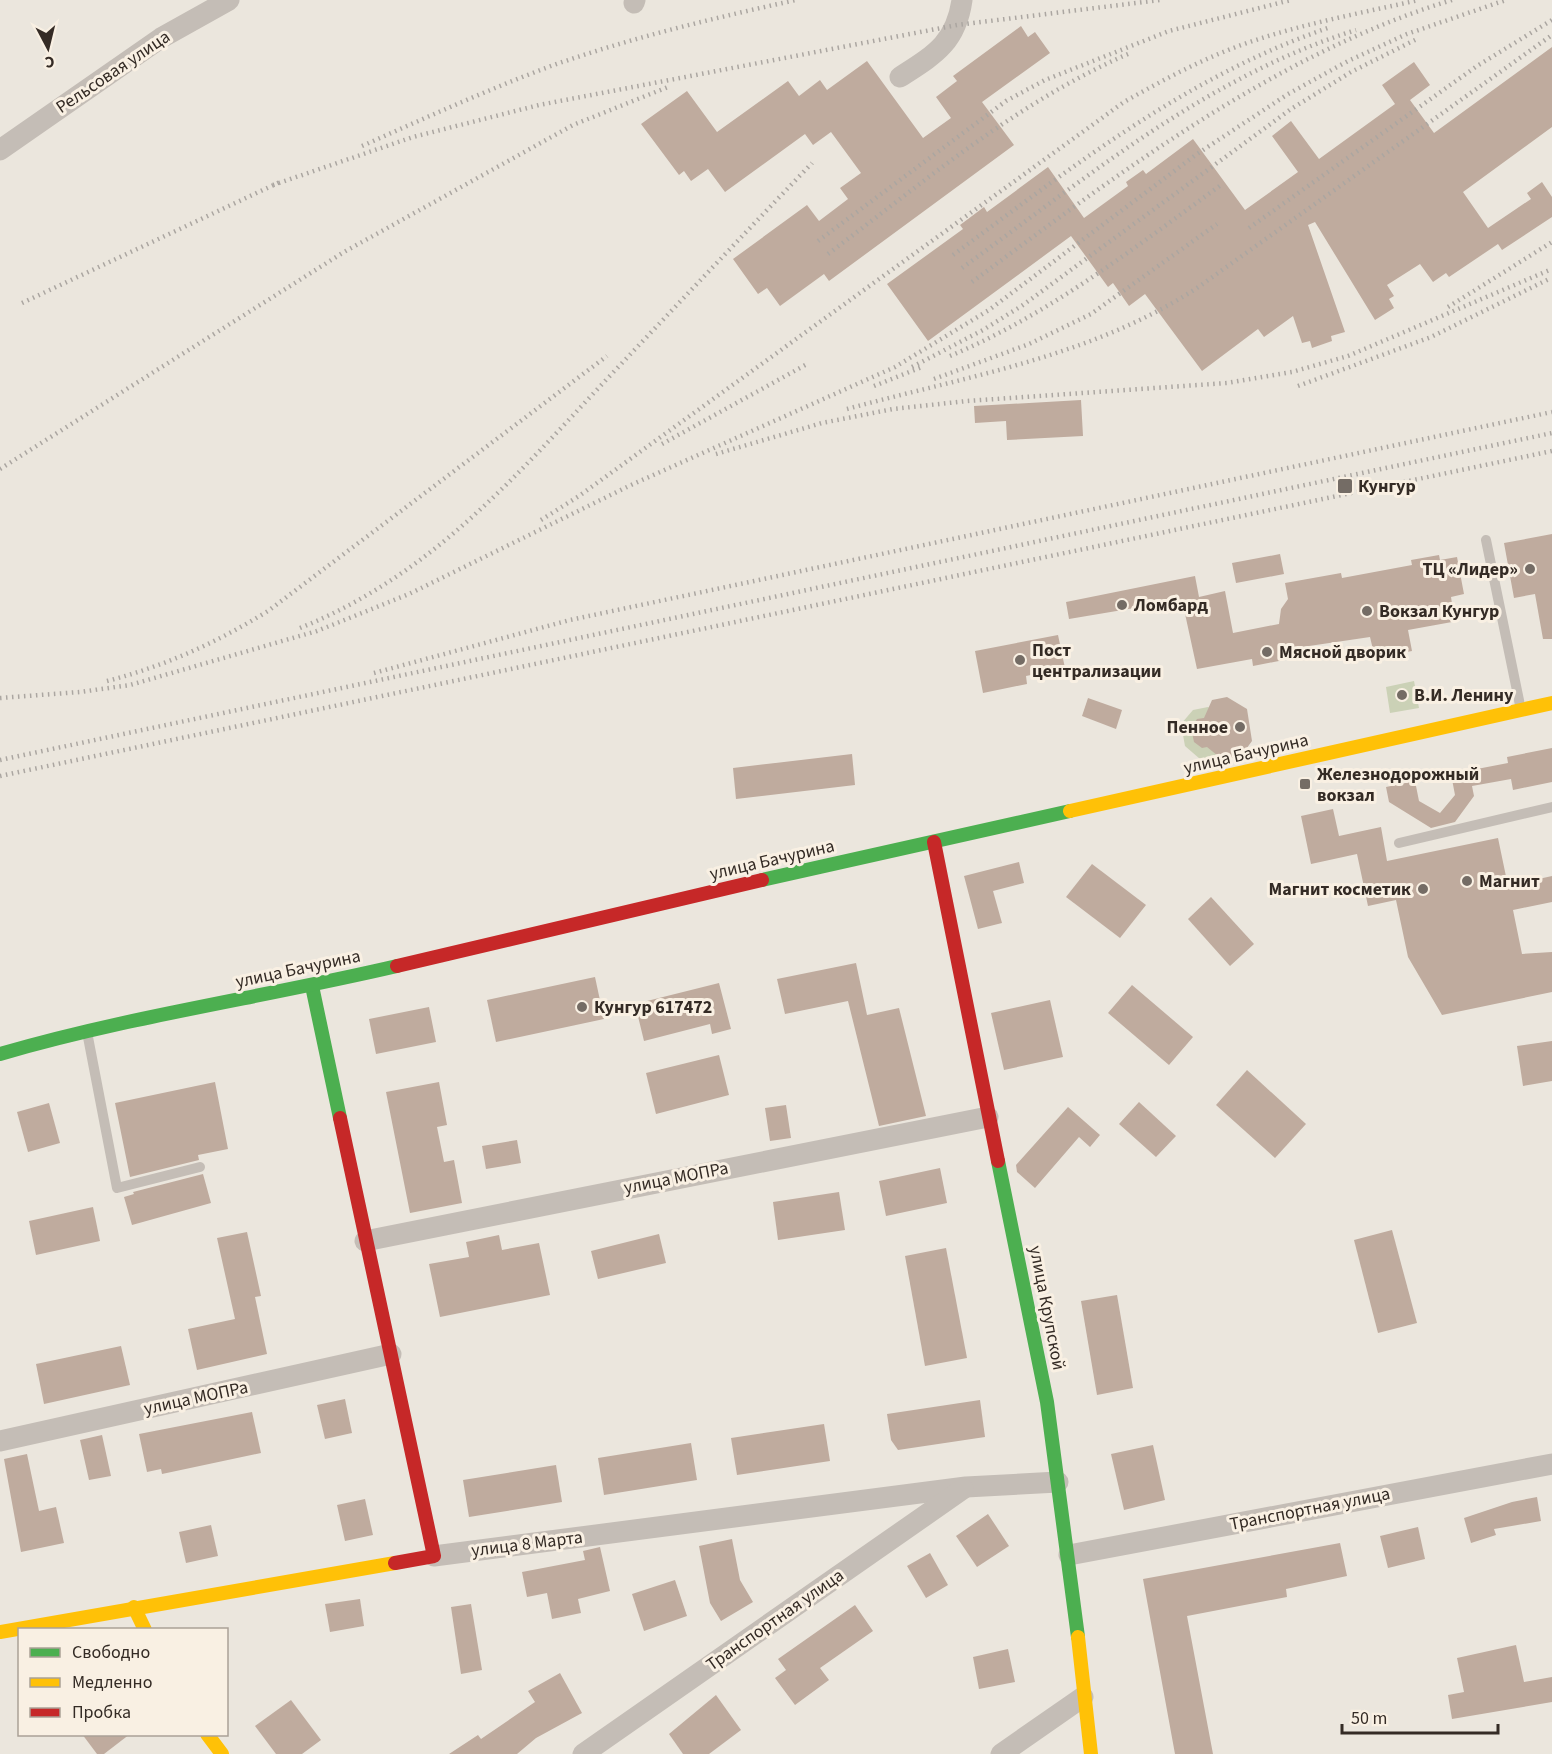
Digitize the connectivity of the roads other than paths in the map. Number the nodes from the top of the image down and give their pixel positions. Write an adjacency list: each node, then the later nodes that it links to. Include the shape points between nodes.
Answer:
1 (229, 0): 4 (street, Рельсовая улица, via 161,38)
2 (962, 0): 3 (street, via 950,38)
3 (900, 76)
4 (0, 150)
5 (1486, 540): 7 (lane)
6 (1552, 704): 7 (street, улица Бачурина)
7 (1521, 710): 9 (street, улица Бачурина)
8 (1552, 807): 10 (lane)
9 (934, 842): 11 (street, улица Бачурина); 14 (street, улица Крупской)
10 (1399, 843)
11 (312, 986): 12 (street, улица Бачурина); 16 (street)
12 (87, 1032): 13 (street, улица Бачурина); 15 (lane, via 117,1188)
13 (0, 1054)
14 (988, 1117): 16 (street, улица МОПРа); 20 (street, улица Крупской, via 1047,1402)
15 (200, 1167)
16 (364, 1240): 17 (street)
17 (391, 1354): 18 (street, улица МОПРа); 23 (street)
18 (0, 1441)
19 (1552, 1464): 22 (street, Транспортная улица)
20 (1058, 1482): 21 (street, улица 8 Марта); 22 (street, улица Крупской)
21 (966, 1487): 23 (street, улица 8 Марта); 32 (street, Транспортная улица)
22 (1069, 1555): 29 (street, улица Крупской)
23 (434, 1556): 24 (street, улица 8 Марта)
24 (134, 1607): 25 (street, улица 8 Марта); 26 (street)
25 (21, 1628)
26 (144, 1628)
27 (18, 1629): 28 (street, улица 8 Марта)
28 (0, 1632)
29 (1083, 1697): 33 (street); 34 (street, улица Крупской)
30 (208, 1736): 31 (street)
31 (222, 1754)
32 (583, 1754)
33 (1001, 1754)
34 (1091, 1754)

